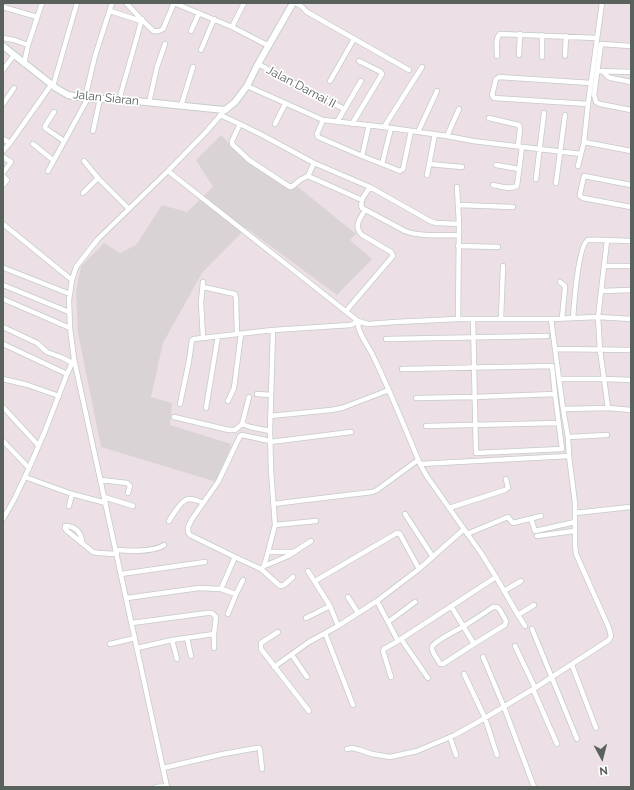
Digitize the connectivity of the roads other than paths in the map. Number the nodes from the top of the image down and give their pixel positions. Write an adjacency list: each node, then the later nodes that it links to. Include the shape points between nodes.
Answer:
1 (42, 3): 12 (street)
2 (77, 3): 47 (street)
3 (112, 3): 10 (street)
4 (126, 3): 14 (street)
5 (174, 3): 11 (street); 14 (street, via 161,31 154,31)
6 (244, 3): 15 (street)
7 (293, 3): 22 (street); 26 (street)
8 (602, 3): 21 (street)
9 (3, 7): 12 (street)
10 (110, 11): 14 (street); 51 (street)
11 (199, 13): 13 (street); 16 (street)
12 (37, 17): 25 (street)
13 (214, 19): 15 (street); 28 (street)
14 (141, 20): 53 (street)
15 (232, 26): 26 (street)
16 (191, 31)
17 (520, 34): 18 (street); 30 (street); 31 (street, via 498,35)
18 (542, 35): 19 (street); 33 (street)
19 (566, 36): 21 (street); 32 (street)
20 (3, 38): 25 (street)
21 (597, 38): 46 (street)
22 (354, 39): 40 (street); 43 (street)
23 (165, 44): 54 (street)
24 (3, 46): 29 (street, Jalan Siaran)
25 (28, 46): 35 (street)
26 (269, 46): 36 (street)
27 (631, 46): 41 (street, via 601,44)
28 (201, 50)
29 (14, 55): 35 (street, Jalan Siaran); 39 (street)
30 (519, 55)
31 (497, 56)
32 (565, 56)
33 (542, 57)
34 (359, 61): 72 (street, via 382,74)
35 (24, 64): 47 (street, Jalan Siaran)
36 (258, 64): 48 (street); 61 (street, Jalan Damai II)
37 (193, 67): 58 (street)
38 (422, 67): 74 (street)
39 (3, 70)
40 (409, 70)
41 (600, 71): 42 (street); 45 (street, via 608,77); 62 (street, via 594,95 596,102)
42 (631, 72)
43 (330, 81)
44 (361, 81): 61 (street)
45 (631, 82)
46 (591, 83): 57 (street); 57 (street, via 499,77 496,79 492,95 494,98)
47 (52, 85): 51 (street, Jalan Siaran, via 72,96); 84 (street)
48 (247, 86): 56 (street); 60 (street, via 232,106)
49 (14, 88): 55 (street)
50 (437, 90): 78 (street)
51 (86, 98): 52 (street, Jalan Siaran); 82 (street)
52 (100, 99): 53 (street, Jalan Siaran); 76 (street)
53 (119, 100): 54 (street, Jalan Siaran)
54 (149, 103): 58 (street, Jalan Siaran)
55 (3, 104)
56 (285, 104): 68 (street); 71 (street)
57 (588, 104): 83 (street)
58 (181, 106): 60 (street, Jalan Siaran)
59 (459, 109): 80 (street)
60 (225, 110): 66 (street)
61 (344, 110): 69 (street)
62 (631, 110)
63 (54, 112): 82 (street, via 45,128)
64 (544, 113): 87 (street)
65 (565, 114): 90 (street)
66 (220, 115): 70 (street); 104 (street)
67 (489, 118): 86 (street, via 520,125)
68 (323, 120): 69 (street); 92 (street, via 317,136)
69 (337, 122): 72 (street)
70 (240, 124): 96 (street); 107 (street, via 232,143 249,160 291,187)
71 (275, 124)
72 (352, 124): 73 (street)
73 (369, 125): 74 (street); 92 (street)
74 (384, 127): 75 (street)
75 (391, 128): 77 (street); 97 (street)
76 (93, 131)
77 (411, 131): 78 (street); 97 (street, via 402,170)
78 (418, 132): 79 (street)
79 (435, 134): 80 (street); 98 (street)
80 (447, 136): 86 (street)
81 (3, 139): 84 (street)
82 (64, 141): 94 (street)
83 (584, 142): 88 (street); 91 (street)
84 (10, 143): 89 (street)
85 (33, 144): 94 (street)
86 (520, 147): 87 (street); 102 (street)
87 (539, 149): 90 (street); 109 (street)
88 (631, 150)
89 (3, 151)
90 (560, 152): 91 (street); 110 (street)
91 (581, 154): 100 (street)
92 (362, 156): 97 (street)
93 (3, 157): 105 (street, via 11,162)
94 (53, 160): 103 (street)
95 (84, 161): 108 (street)
96 (314, 163): 107 (street); 114 (street)
97 (382, 164)
98 (429, 164): 101 (street); 106 (street)
99 (496, 165): 102 (street)
100 (578, 166)
101 (462, 167)
102 (519, 170): 112 (street, via 516,187)
103 (48, 171)
104 (168, 171): 121 (street); 141 (street)
105 (3, 175): 111 (street, via 7,180)
106 (427, 175)
107 (308, 176): 117 (street)
108 (98, 178): 116 (street); 121 (street)
109 (536, 179)
110 (556, 182)
111 (3, 185)
112 (493, 185)
113 (631, 185): 120 (street, via 584,176 580,194 583,198)
114 (370, 187): 117 (street); 124 (street, via 430,221)
115 (457, 187): 118 (street)
116 (83, 193)
117 (362, 200): 122 (street, via 361,206)
118 (458, 205): 119 (street); 124 (street)
119 (512, 207)
120 (631, 207)
121 (129, 209): 134 (street, via 98,239 79,263)
122 (365, 210): 125 (street, via 411,233); 141 (street, via 358,223 358,231 391,252 393,256)
123 (3, 224): 134 (street)
124 (459, 224): 125 (street)
125 (459, 234): 128 (street)
126 (607, 241): 127 (street); 131 (street); 145 (street, via 590,239 584,244 579,260)
127 (631, 241)
128 (458, 246): 129 (street); 147 (street)
129 (498, 247)
130 (503, 266): 149 (street)
131 (604, 266): 132 (street); 138 (street)
132 (631, 266)
133 (4, 268): 139 (street)
134 (72, 280): 139 (street)
135 (560, 282): 144 (street, via 565,286)
136 (3, 285): 142 (street)
137 (631, 290): 138 (street)
138 (601, 291): 143 (street)
139 (70, 294): 142 (street)
140 (3, 299): 153 (street)
141 (346, 311): 151 (street)
142 (69, 312): 153 (street)
143 (598, 317): 145 (street); 146 (street); 163 (street)
144 (562, 318): 145 (street); 150 (street)
145 (573, 318)
146 (631, 318)
147 (458, 319): 148 (street); 151 (street, via 368,324)
148 (473, 319): 149 (street); 157 (street)
149 (501, 319): 150 (street)
150 (551, 319): 162 (street)
151 (359, 322): 154 (street, via 351,325); 173 (street, via 359,330)
152 (3, 327): 165 (street, via 37,342 47,352)
153 (70, 328): 165 (street)
154 (273, 330): 155 (street); 176 (street)
155 (239, 334): 156 (street); 159 (street, via 235,294 203,285); 181 (street, via 234,388)
156 (218, 336): 159 (street); 184 (street)
157 (474, 336): 158 (street); 160 (street); 166 (street)
158 (547, 336)
159 (203, 338): 182 (street, via 192,340)
160 (386, 339)
161 (3, 344): 168 (street)
162 (556, 349): 163 (street); 170 (street)
163 (600, 350): 164 (street); 171 (street)
164 (631, 350)
165 (73, 361): 168 (street); 206 (street)
166 (474, 368): 167 (street); 175 (street, via 552,366); 179 (street)
167 (402, 369)
168 (67, 374): 177 (street)
169 (3, 379): 177 (street)
170 (559, 379): 171 (street); 186 (street)
171 (604, 379): 172 (street); 185 (street)
172 (631, 380)
173 (389, 390): 188 (street, via 342,408); 202 (street)
174 (257, 394): 176 (street)
175 (555, 394): 179 (street); 190 (street)
176 (271, 395): 188 (street)
177 (59, 396): 200 (street)
178 (249, 397): 191 (street)
179 (475, 397): 180 (street); 192 (street)
180 (416, 398)
181 (228, 401)
182 (180, 404)
183 (3, 408): 200 (street)
184 (206, 408)
185 (608, 408): 186 (street); 187 (street)
186 (563, 409): 197 (street)
187 (631, 410)
188 (270, 416): 194 (street)
189 (174, 417): 191 (street, via 229,430 235,430)
190 (559, 423): 192 (street); 192 (street, via 562,449 478,454)
191 (242, 424): 194 (street)
192 (475, 425): 193 (street)
193 (426, 426)
194 (270, 430): 199 (street)
195 (351, 432): 199 (street)
196 (607, 435): 197 (street)
197 (568, 437): 201 (street)
198 (3, 441): 203 (street)
199 (270, 441): 211 (street, via 240,436 218,482); 212 (street)
200 (38, 445): 203 (street)
201 (569, 456): 202 (street); 217 (street)
202 (419, 462): 212 (street, via 372,492); 215 (street)
203 (29, 468): 204 (street)
204 (25, 477): 208 (street); 220 (street)
205 (506, 479): 215 (street, via 508,488 505,490)
206 (101, 480): 207 (street, via 127,483 130,486); 209 (street)
207 (128, 493)
208 (72, 494): 210 (street); 213 (street)
209 (104, 497): 210 (street); 214 (street)
210 (106, 503): 232 (street)
211 (204, 503): 222 (street, via 185,500); 235 (street, via 190,523 188,532)
212 (273, 504): 225 (street)
213 (69, 506)
214 (133, 506)
215 (449, 508): 227 (street)
216 (630, 508): 217 (street)
217 (575, 513): 224 (street)
218 (404, 514): 236 (street)
219 (541, 516): 221 (street)
220 (3, 519)
221 (531, 519): 224 (street, via 535,530); 227 (street, via 513,523 508,517)
222 (169, 521)
223 (316, 521): 225 (street)
224 (575, 522): 226 (street)
225 (275, 525): 233 (street)
226 (574, 531): 228 (street); 283 (street, via 577,558 611,636 608,642)
227 (465, 532): 236 (street); 243 (street)
228 (537, 536)
229 (311, 541): 234 (street)
230 (82, 542): 232 (street, via 93,552)
231 (164, 545): 232 (street, via 160,548)
232 (117, 552): 241 (street)
233 (268, 552): 234 (street); 238 (street)
234 (293, 552): 238 (street)
235 (236, 557): 238 (street); 247 (street)
236 (433, 557): 239 (street)
237 (205, 562): 241 (street)
238 (262, 567): 242 (street, via 280,586)
239 (419, 569): 245 (street, via 400,534 397,533); 252 (street)
240 (308, 571): 245 (street)
241 (121, 574): 251 (street)
242 (293, 577)
243 (496, 577): 248 (street); 256 (street)
244 (243, 580): 249 (street)
245 (314, 581): 255 (street)
246 (521, 581): 248 (street)
247 (222, 589): 249 (street); 251 (street, via 199,588)
248 (504, 591): 259 (street)
249 (236, 594): 258 (street)
250 (348, 597): 257 (street)
251 (127, 598): 262 (street)
252 (377, 601): 257 (street); 261 (street)
253 (415, 602): 261 (street)
254 (534, 605): 259 (street)
255 (330, 606): 260 (street); 263 (street)
256 (452, 606): 264 (street); 273 (street)
257 (358, 613): 263 (street)
258 (228, 614)
259 (518, 615): 265 (street)
260 (306, 618)
261 (388, 622): 273 (street)
262 (132, 623): 269 (street, via 212,613 216,617); 270 (street)
263 (338, 626): 268 (street)
264 (464, 626): 275 (street); 275 (street, via 493,607 500,610 506,621 505,625); 275 (street, via 433,645 433,652 440,664 443,664)
265 (525, 626)
266 (532, 629): 289 (street)
267 (278, 632): 284 (street, via 260,647)
268 (325, 633): 279 (street); 291 (street)
269 (214, 634): 271 (street); 278 (street)
270 (135, 638): 274 (street); 277 (street)
271 (187, 638): 272 (street); 280 (street)
272 (172, 640): 277 (street); 282 (street)
273 (399, 640): 287 (street, via 383,651); 288 (street)
274 (110, 644)
275 (474, 644)
276 (515, 646): 290 (street)
277 (138, 648): 302 (street)
278 (214, 648)
279 (292, 654): 284 (street); 286 (street)
280 (191, 656)
281 (483, 657): 292 (street)
282 (177, 659)
283 (572, 665): 289 (street); 295 (street)
284 (274, 667): 293 (street)
285 (464, 674): 294 (street)
286 (308, 677)
287 (391, 677)
288 (428, 678)
289 (551, 678): 290 (street); 297 (street)
290 (534, 689): 292 (street); 298 (street)
291 (353, 705)
292 (504, 707): 294 (street); 306 (street)
293 (309, 711)
294 (485, 718): 296 (street); 300 (street)
295 (596, 728)
296 (450, 737): 299 (street, via 417,751 390,757); 301 (street)
297 (577, 739)
298 (557, 744)
299 (347, 749)
300 (497, 754)
301 (456, 755)
302 (163, 768): 303 (street, via 259,748); 304 (street)
303 (262, 769)
304 (167, 786): 305 (street)
305 (156, 787)
306 (534, 787)

